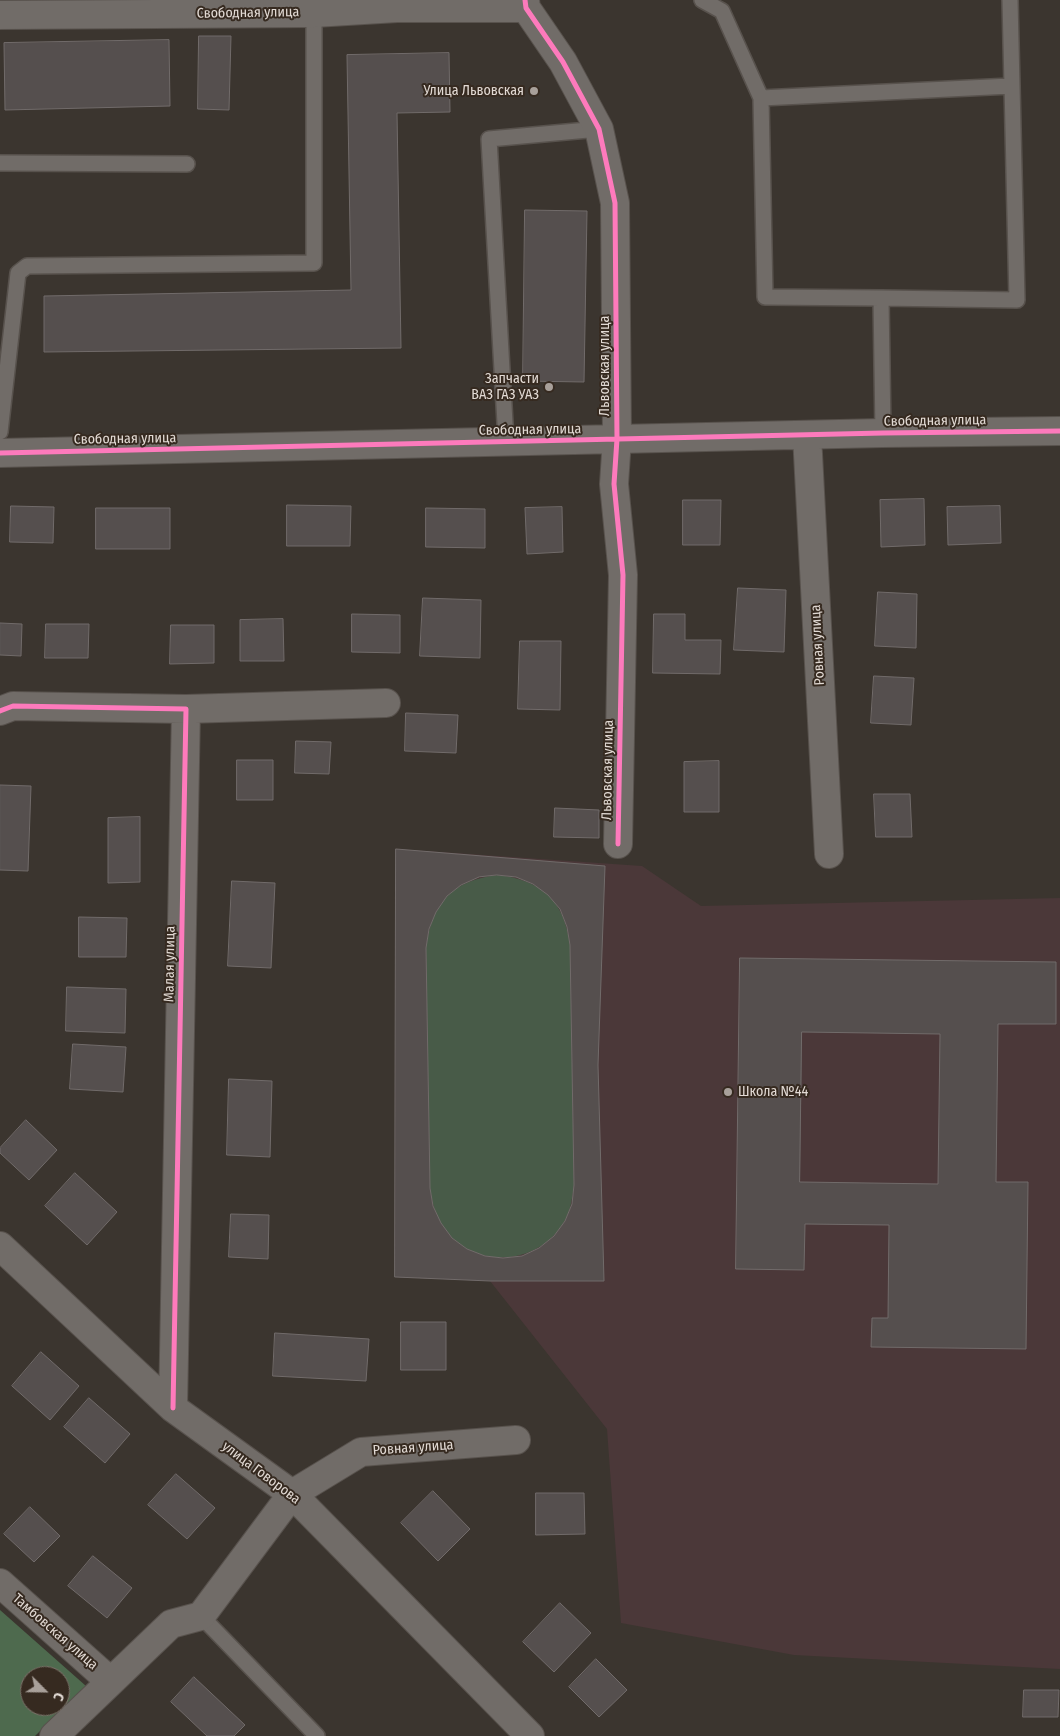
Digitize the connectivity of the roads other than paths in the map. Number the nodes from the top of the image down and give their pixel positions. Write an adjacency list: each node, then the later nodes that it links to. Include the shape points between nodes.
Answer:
1 (702, 0): 8 (lane, via 722,11)
2 (1010, 0): 7 (lane)
3 (397, 4): 4 (street, Свободная улица); 6 (street, Свободная улица)
4 (526, 4): 9 (street, Львовская улица, via 563,62)
5 (5, 10): 6 (street, Свободная улица)
6 (314, 12): 14 (lane, via 314,263 27,266 18,273)
7 (1011, 86): 8 (lane); 12 (lane, via 1017,300)
8 (761, 98): 12 (lane, via 765,297)
9 (599, 129): 17 (street, Львовская улица, via 615,203); 18 (lane, via 489,139)
10 (0, 163): 11 (lane)
11 (188, 164)
12 (881, 298): 15 (lane)
13 (1060, 431): 15 (street, Свободная улица)
14 (0, 432)
15 (883, 433): 16 (street, Свободная улица)
16 (807, 435): 17 (street, Свободная улица); 24 (street, Ровная улица)
17 (617, 439): 18 (street, Свободная улица); 23 (street, Львовская улица, via 614,484 623,575)
18 (506, 441): 19 (street, Свободная улица)
19 (0, 453)
20 (386, 703): 21 (street)
21 (186, 709): 22 (street, via 13,706); 26 (street, Малая улица)
22 (0, 712)
23 (618, 844)
24 (828, 854)
25 (0, 1246): 26 (street, улица Говорова)
26 (173, 1408): 28 (street, улица Говорова)
27 (516, 1440): 28 (street, Ровная улица, via 361,1452)
28 (292, 1494): 30 (street); 34 (street, улица Говорова)
29 (0, 1583): 31 (street, Тамбовская улица)
30 (201, 1616): 31 (street, via 171,1624); 33 (lane)
31 (110, 1681): 32 (street)
32 (54, 1736)
33 (317, 1736)
34 (530, 1736)

